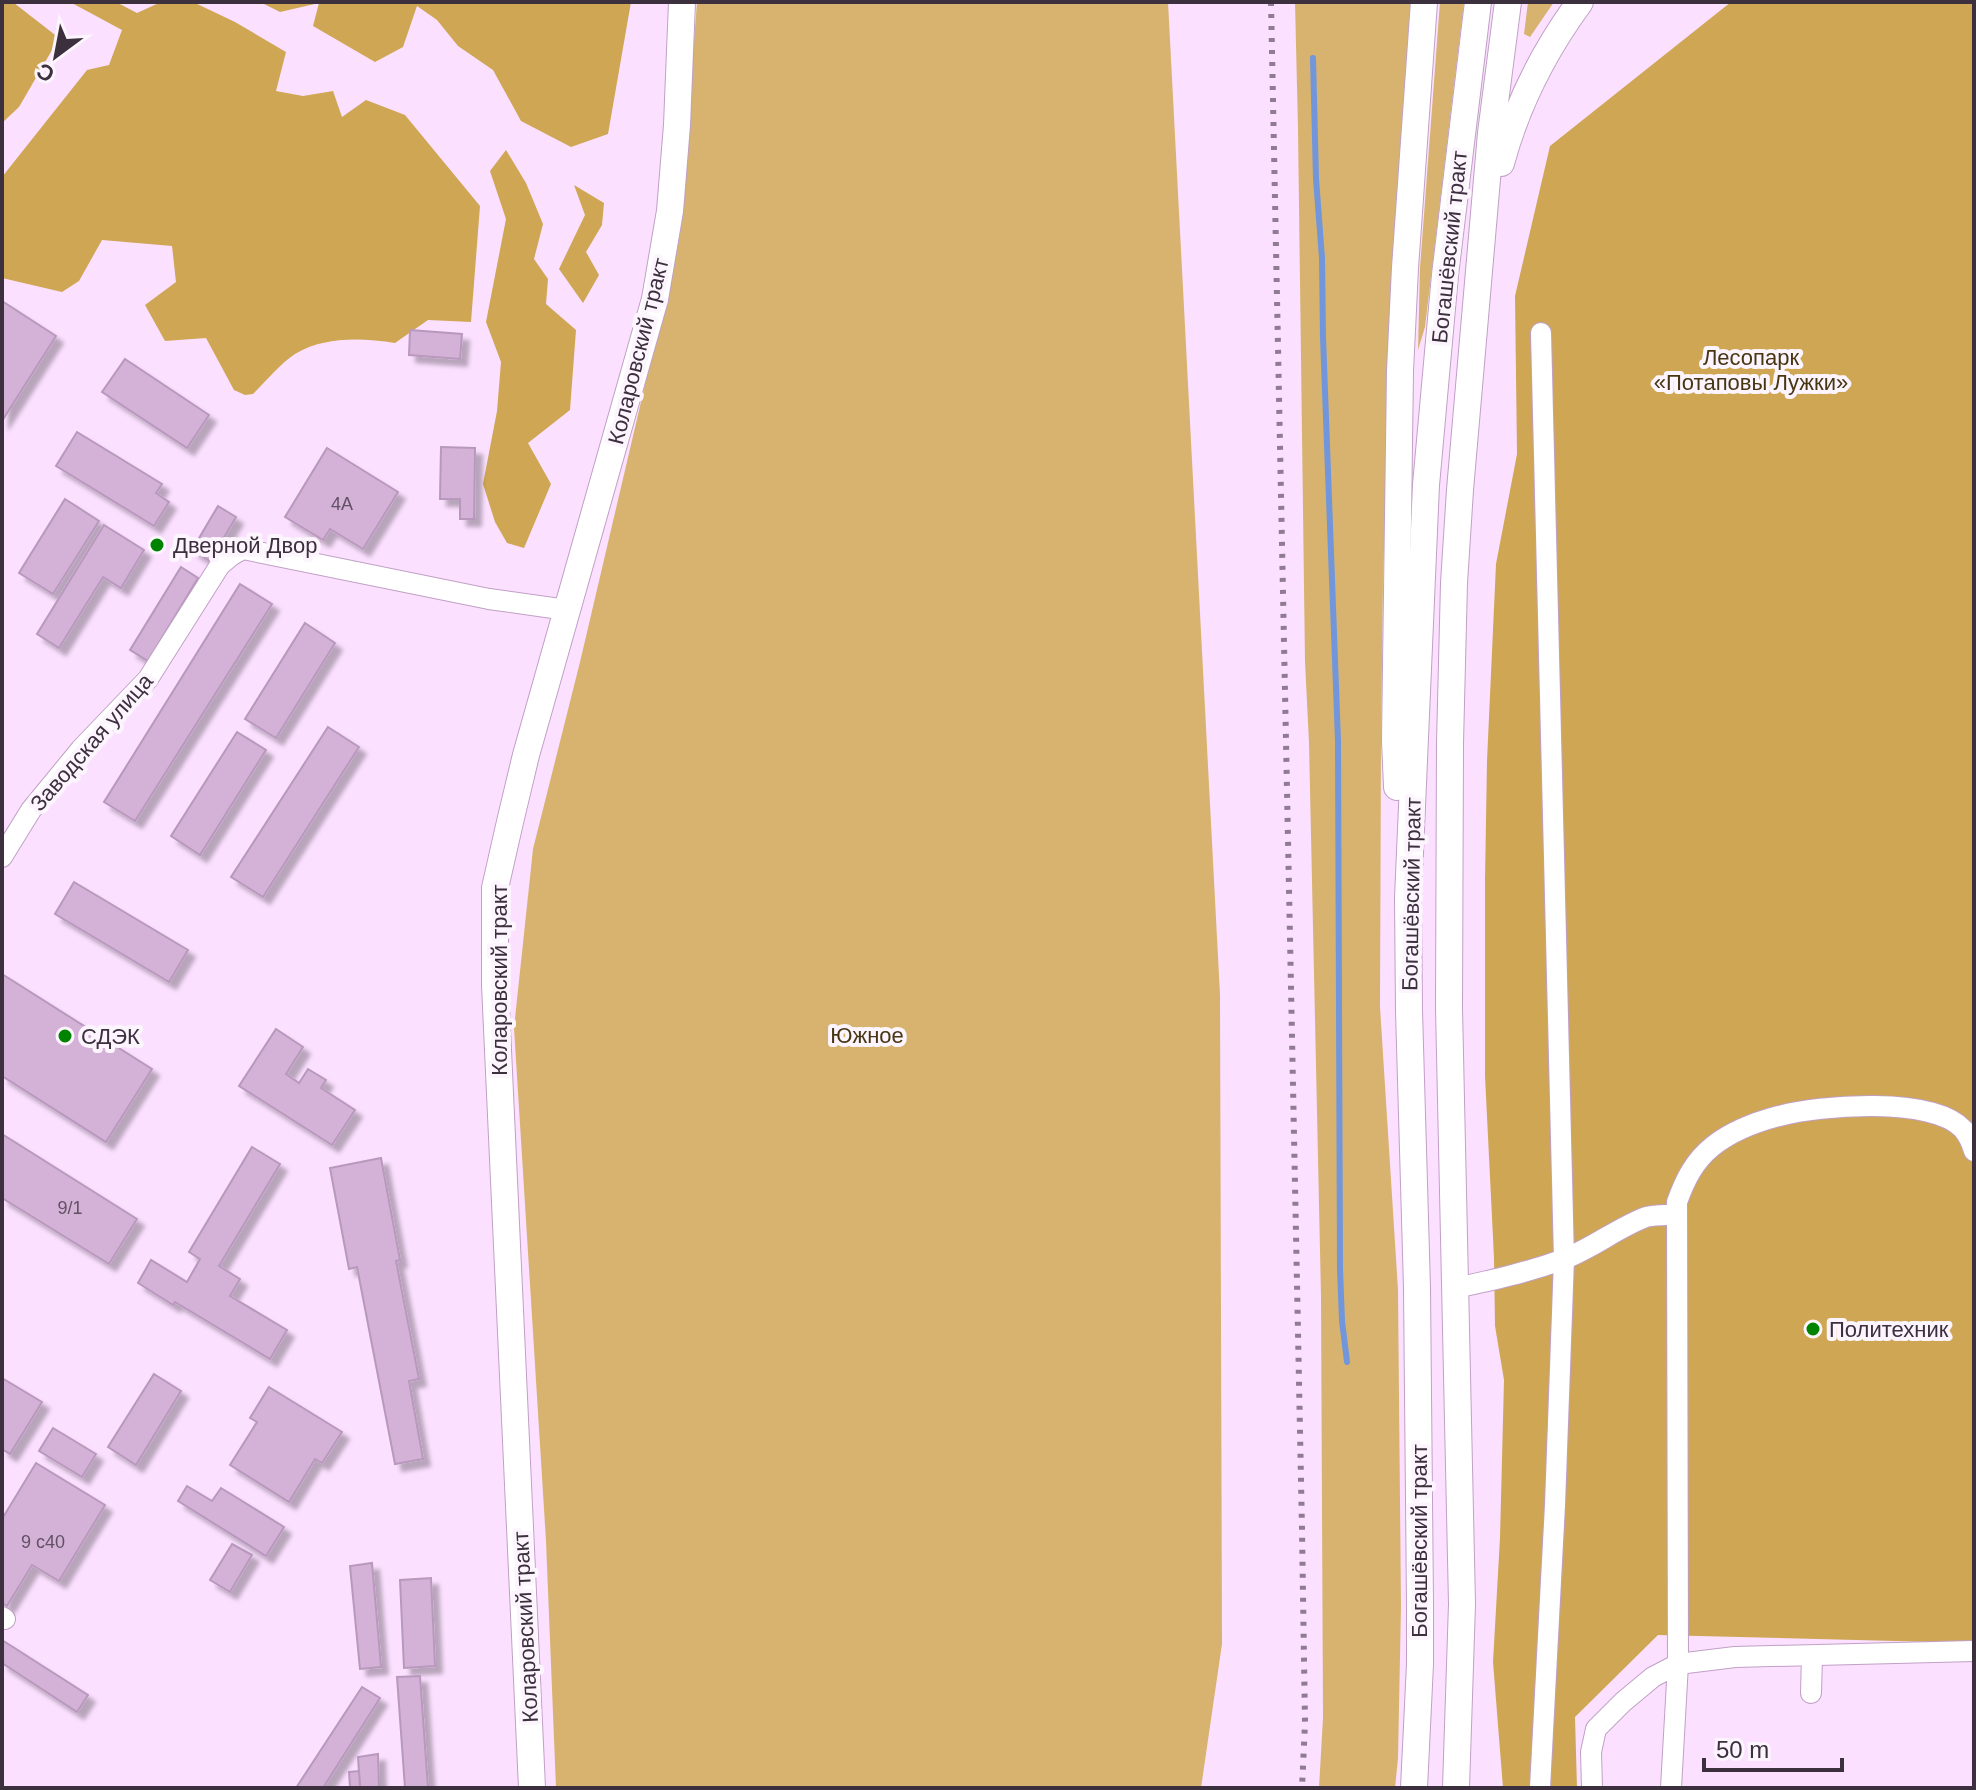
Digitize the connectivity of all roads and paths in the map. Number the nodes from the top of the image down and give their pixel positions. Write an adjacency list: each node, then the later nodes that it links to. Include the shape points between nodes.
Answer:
1 (682, 2): 8 (main road, Коларовский тракт, via 670,211 655,299)
2 (1424, 2): 10 (main road, via 1398,484 1395,741)
3 (1478, 2): 10 (main road, Богашёвский тракт, via 1426,485)
4 (1508, 2): 6 (main road, Богашёвский тракт)
5 (1580, 2): 6 (main road, via 1530,82 1509,134)
6 (1479, 285): 15 (main road, Богашёвский тракт, via 1454,583 1450,743)
7 (1541, 333): 14 (street)
8 (567, 610): 9 (street, Заводская улица, via 243,549 220,565 148,679 81,749 31,810); 20 (main road, Коларовский тракт, via 495,888)
9 (2, 857)
10 (1408, 898): 21 (main road, Богашёвский тракт, via 1420,1604)
11 (1968, 1127): 12 (street); 13 (street, via 1933,1113 1881,1106 1824,1107 1781,1115 1711,1148 1685,1179)
12 (1974, 1151)
13 (1677, 1215): 14 (street, via 1649,1216); 18 (street)
14 (1564, 1259): 15 (street); 23 (street)
15 (1456, 1288): 22 (main road, Богашёвский тракт, via 1462,1604)
16 (1974, 1651): 17 (street)
17 (1812, 1656): 18 (street); 19 (street)
18 (1678, 1664): 24 (street, via 1653,1677 1596,1729); 25 (street)
19 (1811, 1693)
20 (532, 1788)
21 (1414, 1788)
22 (1456, 1788)
23 (1540, 1788)
24 (1592, 1788)
25 (1671, 1788)

